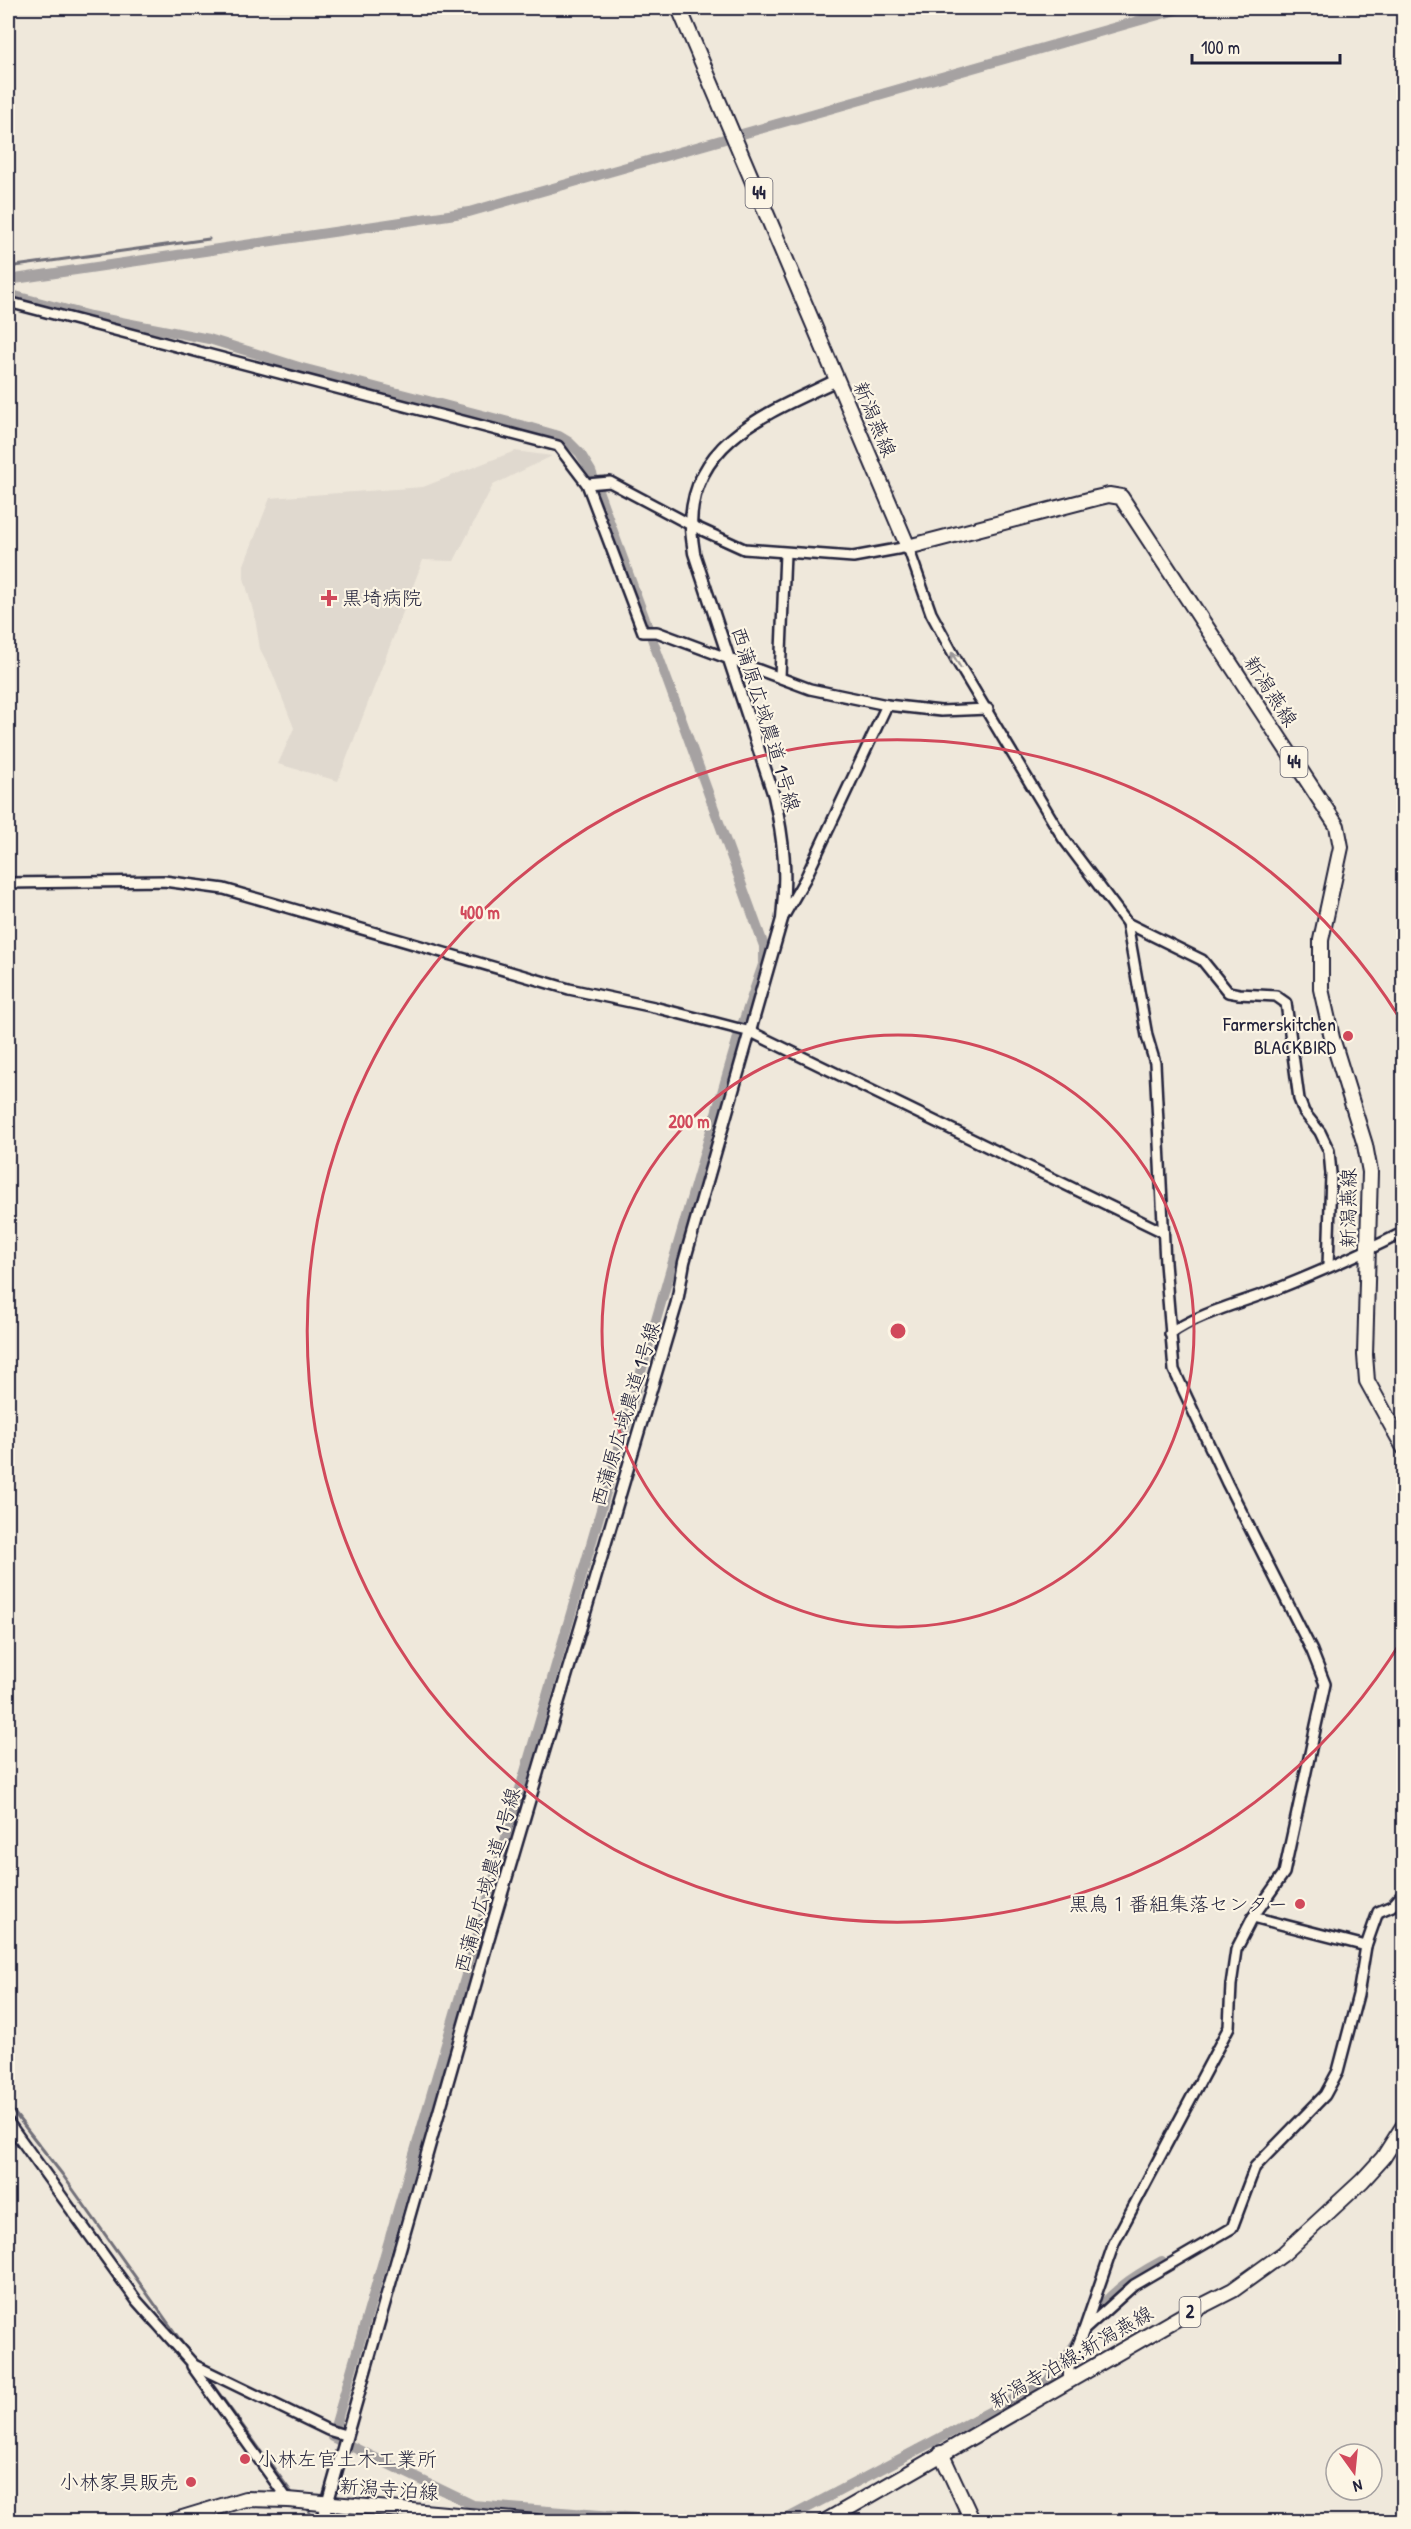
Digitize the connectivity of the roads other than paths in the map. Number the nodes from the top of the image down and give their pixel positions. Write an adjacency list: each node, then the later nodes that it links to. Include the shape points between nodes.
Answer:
1 (679, 8): 3 (main road, 44)
2 (8, 302): 4 (street, via 558,446)
3 (837, 380): 5 (street, 西蒲原広域農道 1号線, via 742,428 707,468 695,496); 6 (main road, 新潟燕線 / 44)
4 (587, 484): 5 (street, via 610,482); 8 (street, via 642,632 657,632)
5 (691, 525): 7 (street, via 744,549); 8 (street, 西蒲原広域農道 1号線, via 694,553)
6 (908, 547): 7 (street, via 853,557); 11 (street, one-way to 6, via 930,613); 18 (main road, 新潟燕線 / 44, via 1109,495 1121,497 1129,507 1337,826 1341,847 1321,940 1321,989 1370,1172)
7 (785, 553): 9 (street)
8 (730, 659): 9 (street); 13 (street, 西蒲原広域農道 1号線, via 774,796 783,837 786,874)
9 (780, 677): 10 (street, via 810,689)
10 (887, 705): 11 (street, via 941,711); 13 (street, via 805,879)
11 (988, 709): 14 (street, via 1063,838)
12 (8, 883): 15 (street, via 164,881 224,889 569,989)
13 (782, 919): 15 (street, 西蒲原広域農道 1号線)
14 (1126, 923): 16 (street, via 1155,1063); 19 (street, via 1202,960 1228,992 1276,996 1286,1003 1299,1099 1329,1151)
15 (751, 1032): 16 (street); 31 (street, 西蒲原広域農道 1号線, via 684,1262 677,1302)
16 (1163, 1232): 20 (street)
17 (1404, 1232): 18 (street)
18 (1368, 1250): 19 (street); 21 (main road, 新潟燕線 / 44, via 1367,1381)
19 (1328, 1267): 20 (street, via 1222,1308)
20 (1170, 1334): 24 (street, via 1173,1370 1325,1684 1284,1873)
21 (1398, 1426): 22 (main road, 新潟燕線 / 44)
22 (1404, 1448)
23 (1404, 1893): 25 (street, via 1378,1912)
24 (1253, 1917): 25 (street); 28 (street, via 1236,1950 1229,2027 1114,2243)
25 (1366, 1946): 28 (street, via 1338,2071 1325,2095 1255,2167 1232,2228 1134,2285)
26 (8, 2122): 29 (street, via 137,2301)
27 (1404, 2125): 30 (main road, 新潟寺泊線;新潟燕線 / 2, via 1362,2181 1283,2254 1233,2290)
28 (1084, 2330): 30 (street)
29 (181, 2351): 31 (street, via 194,2365); 33 (street)
30 (1068, 2381): 32 (main road, 新潟寺泊線;新潟燕線 / 2)
31 (345, 2435): 34 (street, 西蒲原広域農道 1号線)
32 (940, 2453): 37 (main road, 2); 38 (main road)
33 (290, 2500): 34 (main road, 新潟寺泊線); 35 (main road, 新潟寺泊線, via 245,2499)
34 (324, 2511): 36 (main road, 新潟寺泊線, via 507,2517)
35 (169, 2522)
36 (536, 2522)
37 (824, 2522)
38 (973, 2522)

